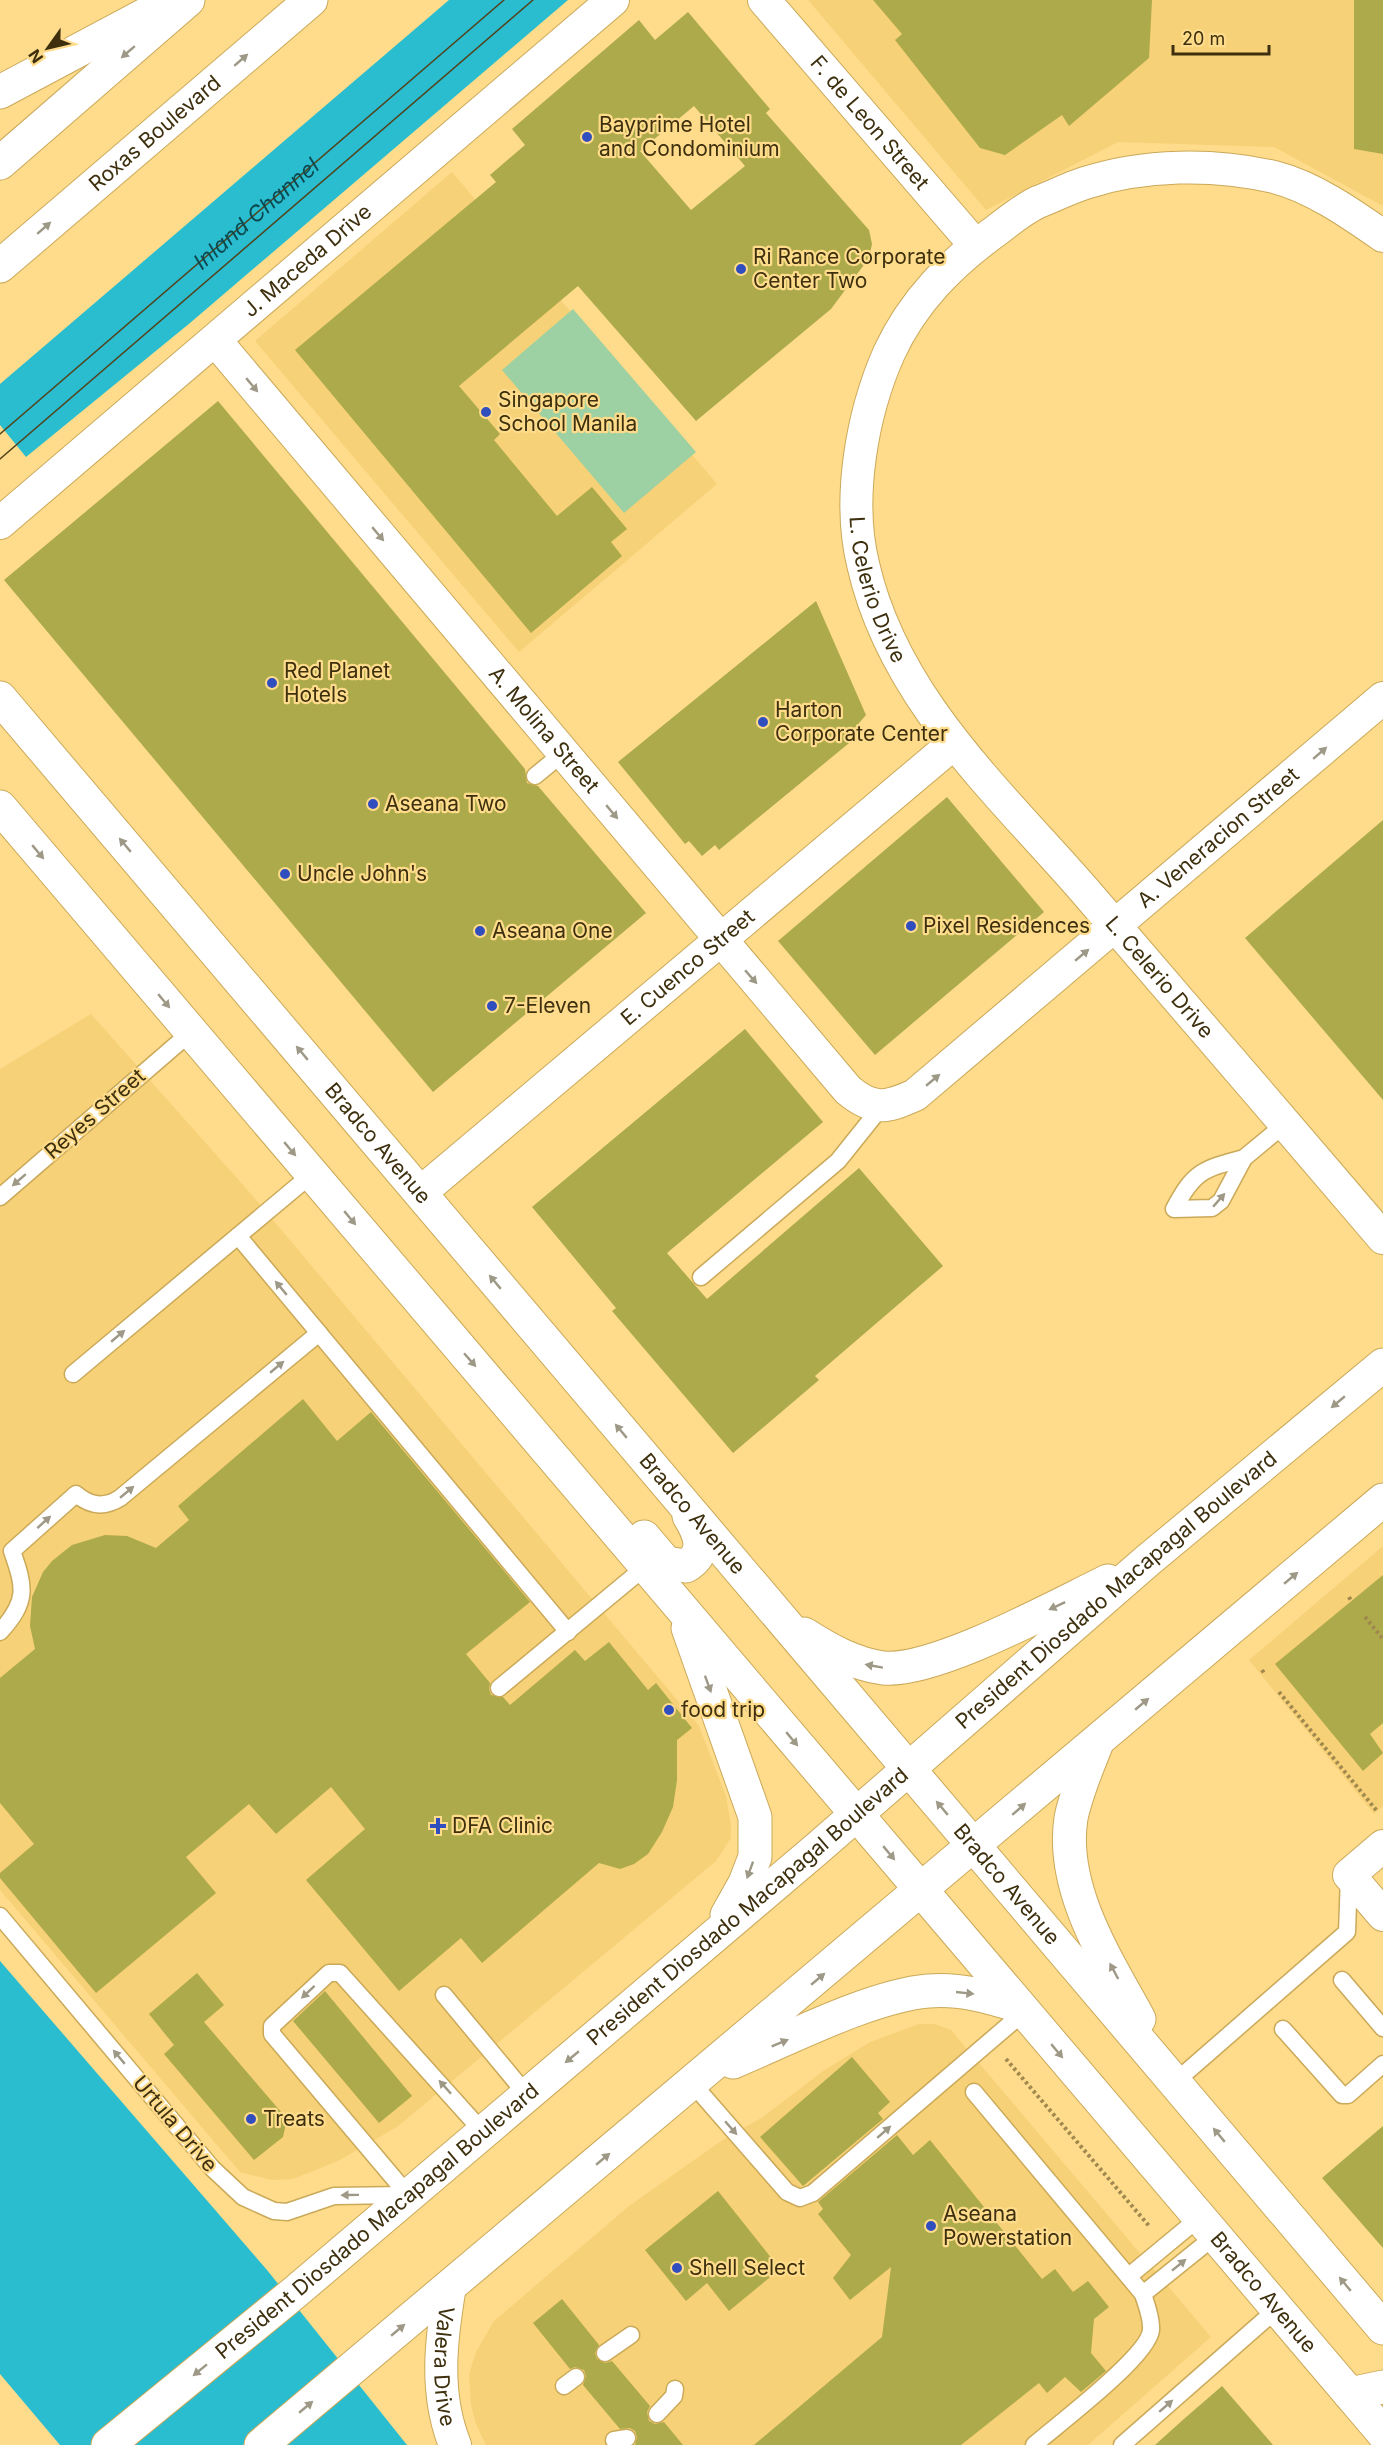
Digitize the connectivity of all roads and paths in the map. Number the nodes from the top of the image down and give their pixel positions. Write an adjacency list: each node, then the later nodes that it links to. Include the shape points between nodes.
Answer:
1 (173, 0): 6 (main road)
2 (188, 0): 7 (main road, one-way to 7)
3 (311, 0): 10 (main road, Roxas Boulevard, one-way to 3)
4 (613, 0): 11 (street, J. Maceda Drive)
5 (764, 0): 9 (street, F. de Leon Street)
6 (0, 92)
7 (0, 163)
8 (1383, 236): 9 (street, L. Celerio Drive, via 1333,202 1276,177 1194,166 1132,172 1085,183 1029,206)
9 (975, 245): 15 (street, L. Celerio Drive, via 935,281 900,329 873,394 861,440 857,498 862,563 883,623 909,677)
10 (0, 266)
11 (214, 340): 12 (street, J. Maceda Drive); 16 (street, A. Molina Street, one-way to 16)
12 (0, 523)
13 (0, 698): 26 (main road, Bradco Avenue, one-way to 13)
14 (1383, 698): 19 (street, A. Veneracion Street, one-way to 14)
15 (953, 744): 19 (street, L. Celerio Drive); 20 (street, E. Cuenco Street)
16 (563, 753): 17 (lane); 20 (street, A. Molina Street, one-way to 20)
17 (535, 776)
18 (0, 807): 21 (main road, Bradco Avenue, one-way to 21)
19 (1116, 927): 22 (street, A. Veneracion Street, one-way to 19, via 915,1095); 23 (street, L. Celerio Drive)
20 (720, 940): 22 (street, A. Molina Street, one-way to 22, via 848,1090 860,1100); 26 (street, E. Cuenco Street)
21 (191, 1032): 25 (main road, Bradco Avenue, one-way to 25); 27 (lane, Reyes Street, one-way to 27)
22 (882, 1106): 30 (lane, via 838,1161)
23 (1285, 1124): 24 (lane); 29 (street, L. Celerio Drive)
24 (1244, 1158)
25 (312, 1174): 28 (lane); 36 (main road, Bradco Avenue, one-way to 36)
26 (420, 1193): 35 (main road, Bradco Avenue, one-way to 26)
27 (0, 1197)
28 (238, 1236): 31 (lane, one-way to 28); 33 (lane, one-way to 28)
29 (1383, 1238)
30 (700, 1277)
31 (319, 1333): 42 (lane, one-way to 31, via 21,1602 22,1582 12,1551 76,1494 97,1505 120,1498); 43 (lane)
32 (1383, 1365): 37 (main road, President Diosdado Macapagal Boulevard, one-way to 37)
33 (73, 1374)
34 (1383, 1500): 47 (main road, one-way to 34)
35 (681, 1501): 36 (main road, via 700,1540 698,1555 686,1566 666,1563 639,1532); 41 (main road, Bradco Avenue)
36 (605, 1518): 38 (main road, Bradco Avenue)
37 (1147, 1561): 41 (main road, one-way to 41, via 967,1647 902,1668 884,1668 846,1658); 48 (main road, President Diosdado Macapagal Boulevard)
38 (645, 1567): 39 (main road, Bradco Avenue); 43 (lane)
39 (681, 1609): 50 (main road, Bradco Avenue, one-way to 50); 57 (main road, one-way to 57, via 755,1817 751,1870)
40 (1365, 1617): 44 (path)
41 (782, 1619): 48 (main road, Bradco Avenue)
42 (0, 1632)
43 (568, 1632): 45 (lane)
44 (1383, 1639)
45 (500, 1688)
46 (1279, 1692): 49 (path)
47 (1098, 1742): 52 (main road, one-way to 47); 66 (main road, one-way to 47, via 1106,1956 1075,1880 1070,1853 1071,1819 1080,1784)
48 (909, 1769): 50 (main road, President Diosdado Macapagal Boulevard); 52 (main road, Bradco Avenue, one-way to 48)
49 (1377, 1811)
50 (856, 1815): 54 (main road, Bradco Avenue, one-way to 54); 57 (main road, President Diosdado Macapagal Boulevard)
51 (1383, 1846): 53 (street)
52 (974, 1847): 54 (main road); 66 (main road, Bradco Avenue)
53 (1349, 1875): 55 (street); 66 (lane, via 1347,1932)
54 (921, 1892): 60 (main road, Bradco Avenue); 65 (main road, one-way to 54)
55 (1383, 1915)
56 (0, 1916): 70 (lane, Urtula Drive, one-way to 56, via 334,2196 287,2212 262,2207 243,2197 212,2169)
57 (715, 1935): 68 (main road, President Diosdado Macapagal Boulevard, one-way to 68)
58 (1342, 1980): 61 (lane)
59 (444, 1995): 68 (lane)
60 (1021, 2009): 63 (lane); 65 (main road, one-way to 60, via 898,1997 928,1991 958,1992 984,1995); 71 (main road, Bradco Avenue, one-way to 71)
61 (1382, 2025)
62 (1283, 2029): 64 (lane, via 1341,2094 1348,2095)
63 (990, 2041): 65 (lane, one-way to 63, via 787,2192 800,2198 813,2193); 72 (path)
64 (1383, 2064)
65 (699, 2078): 74 (main road, one-way to 65)
66 (1173, 2080): 77 (main road, Bradco Avenue, one-way to 66)
67 (974, 2092): 73 (lane)
68 (527, 2095): 69 (main road, President Diosdado Macapagal Boulevard)
69 (483, 2132): 70 (main road, President Diosdado Macapagal Boulevard); 70 (lane, one-way to 70, via 340,1973 329,1973 272,2026 272,2034)
70 (408, 2195): 85 (main road, President Diosdado Macapagal Boulevard, one-way to 85)
71 (1207, 2227): 72 (lane); 75 (lane, one-way to 71); 76 (main road, Bradco Avenue)
72 (1166, 2245): 73 (lane)
73 (1129, 2276): 75 (lane)
74 (450, 2286): 86 (main road, one-way to 74); 87 (street, Valera Drive, via 441,2384)
75 (1143, 2294): 88 (lane, via 1151,2332 1138,2355)
76 (1276, 2309): 82 (main road, Bradco Avenue); 89 (lane, one-way to 76)
77 (1383, 2328)
78 (631, 2336): 79 (lane)
79 (605, 2353)
80 (1383, 2387): 82 (main road)
81 (675, 2389): 83 (lane, via 674,2396)
82 (1350, 2394): 84 (main road, Bradco Avenue)
83 (657, 2414)
84 (1383, 2433)
85 (108, 2445)
86 (261, 2445)
87 (455, 2445)
88 (1034, 2445)
89 (1122, 2445)

